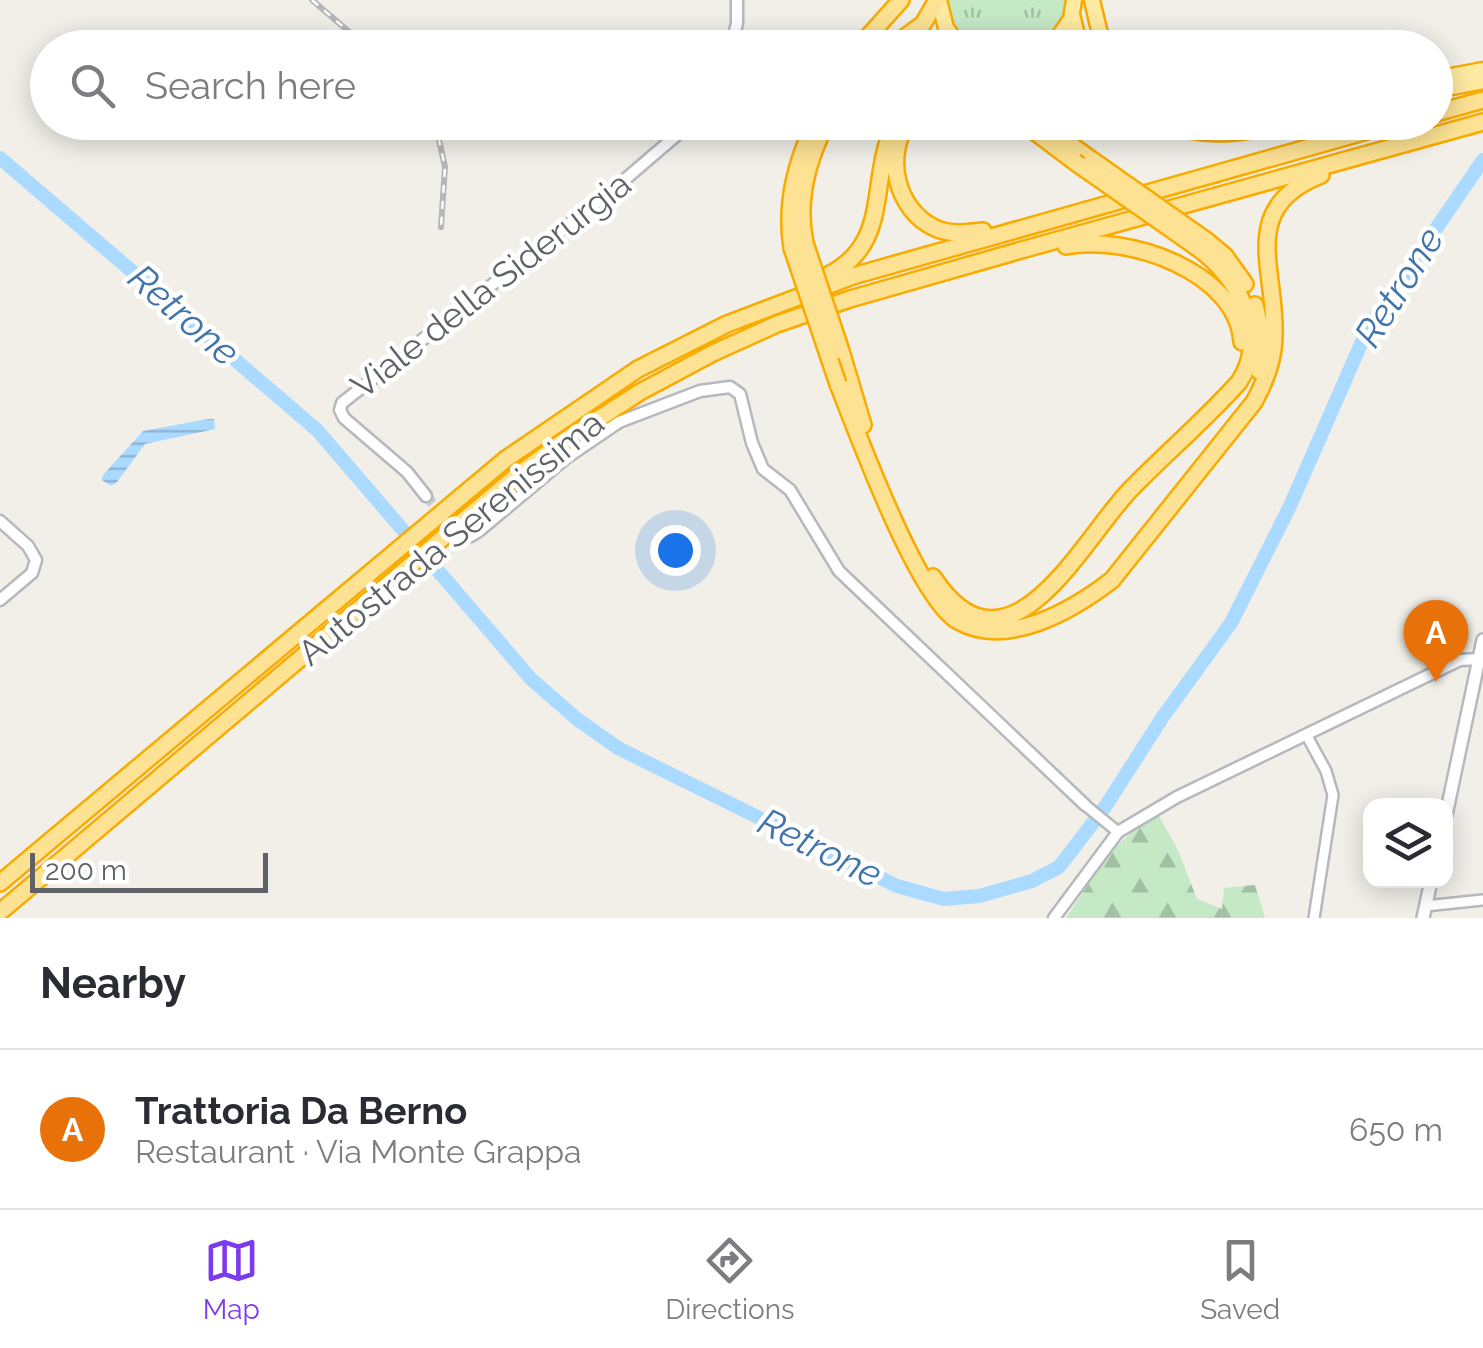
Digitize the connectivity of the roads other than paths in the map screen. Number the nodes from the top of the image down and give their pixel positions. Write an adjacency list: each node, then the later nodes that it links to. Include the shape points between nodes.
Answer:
1 (736, 0): 6 (street)
2 (901, 0): 7 (highway)
3 (938, 0): 8 (highway); 9 (highway)
4 (1092, 0): 11 (highway)
5 (1073, 6): 10 (highway)
6 (735, 30)
7 (874, 30)
8 (914, 30)
9 (947, 30)
10 (1063, 30)
11 (1099, 30)
12 (1483, 70): 13 (highway)
13 (1453, 76)
14 (1483, 80): 15 (highway)
15 (1453, 86)
16 (1483, 100): 17 (highway)
17 (1453, 108)
18 (1483, 123): 19 (highway, Autostrada Serenissima); 20 (highway)
19 (1453, 130)
20 (1453, 133)
21 (671, 140): 37 (street, Viale della Siderurgia, via 342,402 344,418)
22 (811, 140): 32 (highway, via 792,186 789,213)
23 (889, 140): 34 (highway, via 875,219 851,258 829,275 708,326)
24 (900, 140): 30 (highway, via 900,189 922,220 947,232 996,228)
25 (1046, 140): 31 (highway, bridge)
26 (1064, 140): 31 (highway, bridge)
27 (1333, 140): 30 (highway, Autostrada Serenissima)
28 (1415, 140): 33 (highway, Autostrada Serenissima)
29 (1430, 140): 36 (highway, via 1317,176 1284,198 1266,239 1272,356 1262,388)
30 (1224, 170): 34 (highway, Autostrada Serenissima, via 853,276 762,309)
31 (1201, 244): 35 (highway, via 1232,281 1251,336 1246,373); 36 (highway, via 1224,256 1242,280 1262,328 1260,367)
32 (799, 245): 35 (highway, bridge, via 868,441 922,557 956,605 1002,617 1052,588 1128,493); 36 (highway, bridge, via 838,384 880,490 934,596 958,621 984,631 1009,630 1087,599 1112,580)
33 (866, 294): 35 (highway, via 1079,244 1142,250 1218,291 1237,318 1238,368); 49 (highway, Autostrada Serenissima, via 742,339 640,392 534,462)
34 (638, 369): 47 (highway, Autostrada Serenissima, via 547,429 424,526)
35 (1206, 416)
36 (1242, 417)
37 (426, 496)
38 (0, 521): 40 (street, via 36,560)
39 (458, 532): 45 (street, via 471,536 619,422 700,391 730,387 740,394 763,469 790,490 840,571)
40 (0, 600)
41 (1483, 640): 42 (main road)
42 (1479, 659): 43 (street, via 1460,660); 44 (main road)
43 (1308, 736): 46 (street); 52 (street, via 1332,795)
44 (1450, 798)
45 (1084, 805): 46 (street)
46 (1113, 829): 51 (street)
47 (0, 883)
48 (1483, 900): 50 (street)
49 (0, 912)
50 (1424, 912)
51 (1054, 918)
52 (1314, 918)

